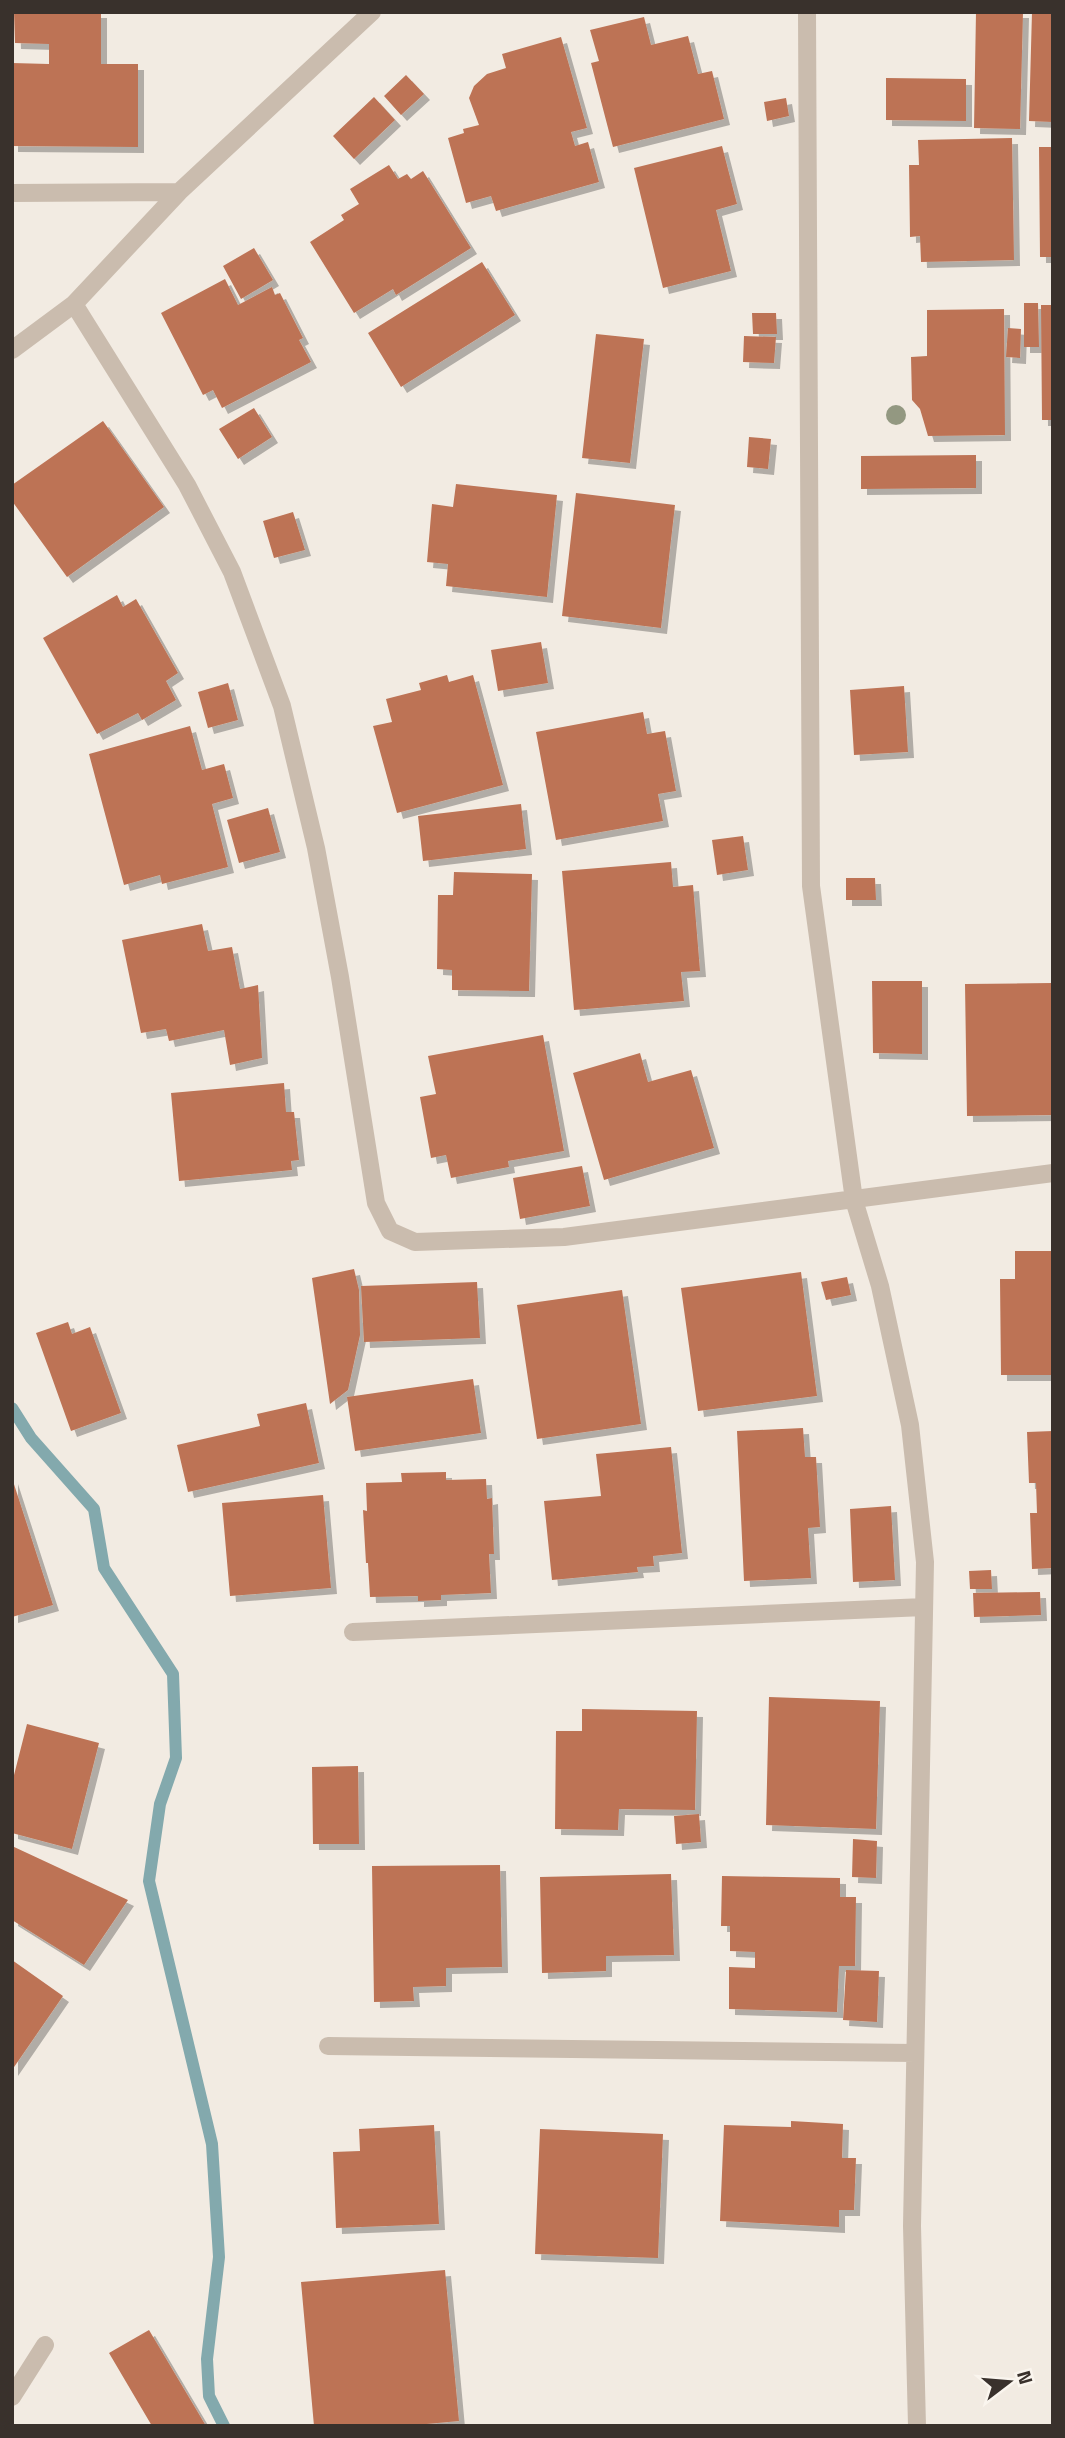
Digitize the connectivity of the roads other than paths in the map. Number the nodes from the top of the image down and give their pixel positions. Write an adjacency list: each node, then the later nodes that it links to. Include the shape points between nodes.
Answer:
1 (372, 12): 3 (street)
2 (807, 12): 8 (street, via 811,886)
3 (179, 192): 4 (street); 5 (street)
4 (12, 193)
5 (74, 304): 6 (street); 8 (street, via 187,485 232,572 282,706 318,861 376,1203 390,1231 415,1242 564,1237)
6 (12, 350)
7 (1053, 1173): 8 (street)
8 (854, 1200): 9 (street, via 880,1286 910,1425 925,1562)
9 (924, 1607): 10 (street); 12 (street)
10 (353, 1632)
11 (328, 2046): 12 (street)
12 (915, 2053): 15 (street, via 912,2226)
13 (45, 2345): 14 (street)
14 (12, 2397)
15 (917, 2426)

